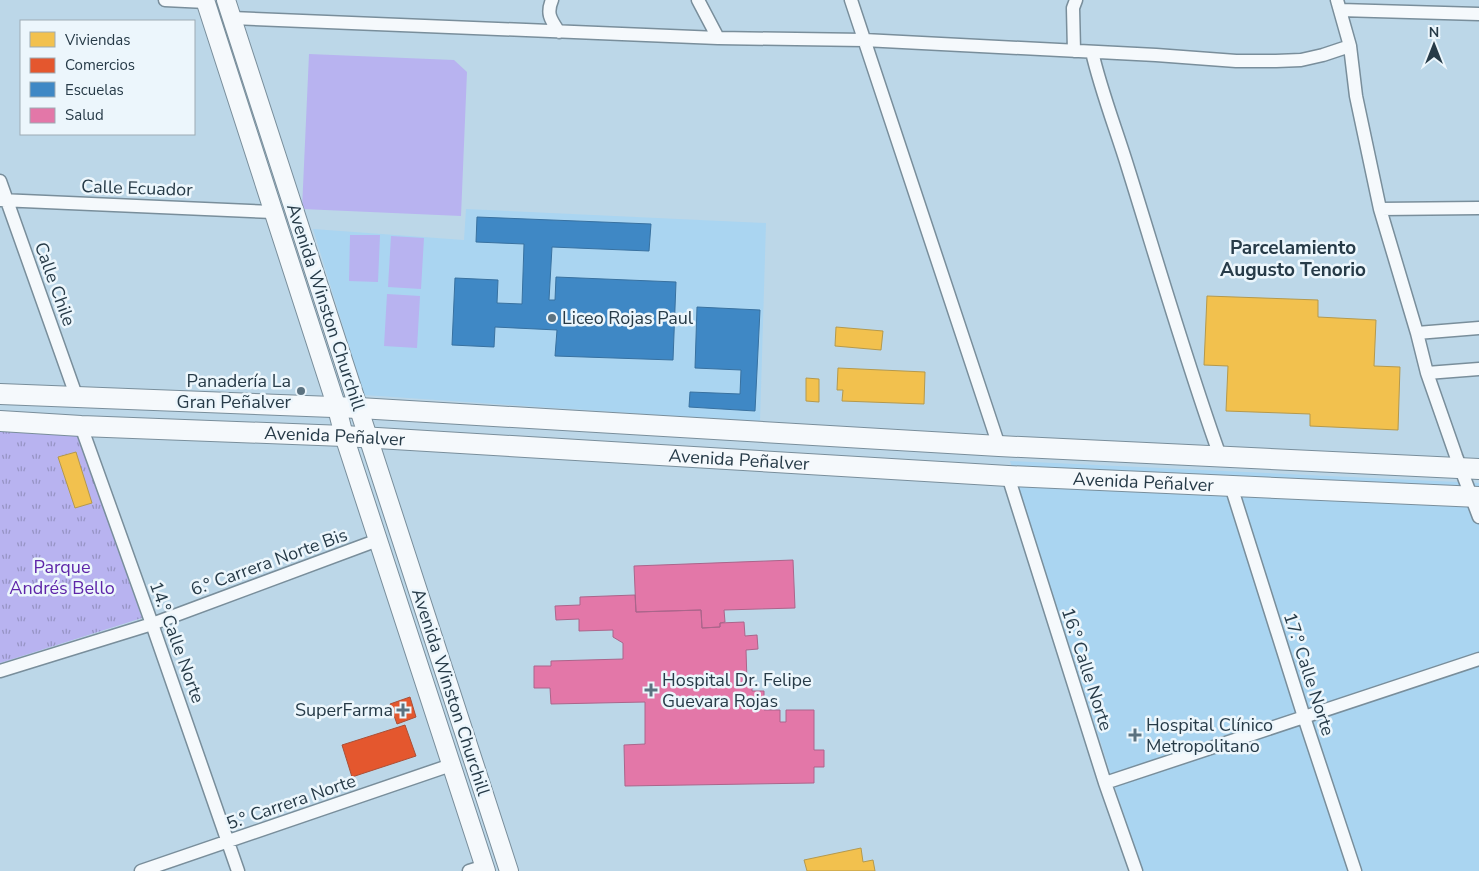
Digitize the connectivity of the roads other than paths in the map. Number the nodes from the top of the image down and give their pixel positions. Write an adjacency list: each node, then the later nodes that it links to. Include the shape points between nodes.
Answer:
1 (165, 0): 7 (street)
2 (226, 0): 10 (street, Avenida Winston Churchill)
3 (552, 0): 11 (street, via 550,19)
4 (698, 0): 12 (street)
5 (851, 0): 13 (street)
6 (1076, 0): 15 (street, via 1073,8)
7 (205, 1): 21 (street, Avenida Winston Churchill)
8 (1339, 5): 9 (street); 14 (street)
9 (1479, 14)
10 (232, 18): 11 (street); 29 (street, Avenida Winston Churchill)
11 (559, 32): 12 (street)
12 (718, 38): 13 (street)
13 (864, 40): 15 (street); 34 (street)
14 (1350, 46): 16 (street, via 1301,60 1276,61); 20 (street, via 1356,96)
15 (1074, 51): 16 (street)
16 (1092, 52): 35 (street)
17 (0, 181): 18 (street, Calle Chile)
18 (3, 200): 21 (street, Calle Ecuador); 27 (street, Calle Chile)
19 (1479, 208): 20 (street)
20 (1380, 209): 23 (street)
21 (273, 212): 28 (street, Avenida Winston Churchill)
22 (1479, 328): 23 (street)
23 (1417, 333): 25 (street)
24 (1479, 369): 25 (street)
25 (1427, 373): 36 (street)
26 (0, 394): 27 (main road, Avenida Peñalver)
27 (77, 398): 28 (main road, Avenida Peñalver)
28 (336, 408): 29 (main road, Avenida Peñalver); 32 (street, Avenida Winston Churchill)
29 (359, 408): 33 (street, Avenida Winston Churchill); 34 (main road, Avenida Peñalver)
30 (0, 421): 31 (main road, Avenida Peñalver)
31 (81, 426): 32 (main road, Avenida Peñalver); 42 (street, 14.° Calle Norte)
32 (344, 436): 33 (main road, Avenida Peñalver); 41 (street, Avenida Winston Churchill)
33 (368, 438): 37 (main road, Avenida Peñalver); 52 (street, Avenida Winston Churchill)
34 (999, 446): 35 (main road, Avenida Peñalver)
35 (1220, 456): 36 (main road, Avenida Peñalver)
36 (1470, 469): 39 (street)
37 (1008, 476): 38 (main road, Avenida Peñalver); 47 (street, 16.° Calle Norte)
38 (1231, 486): 39 (main road, Avenida Peñalver); 45 (street, 17.° Calle Norte)
39 (1475, 496): 40 (street)
40 (1479, 517)
41 (378, 540): 42 (street, 6.° Carrera Norte Bis); 46 (street, Avenida Winston Churchill)
42 (152, 624): 44 (street, 6.° Carrera Norte Bis); 48 (street, 14.° Calle Norte)
43 (1479, 658): 45 (street)
44 (0, 671)
45 (1304, 717): 47 (street); 54 (street, 17.° Calle Norte)
46 (451, 765): 48 (street, 5.° Carrera Norte); 49 (street, Avenida Winston Churchill)
47 (1105, 783): 53 (street, 16.° Calle Norte)
48 (229, 842): 50 (street, 5.° Carrera Norte); 51 (street, 14.° Calle Norte)
49 (480, 869)
50 (142, 871)
51 (238, 871)
52 (510, 871)
53 (1136, 871)
54 (1355, 871)

